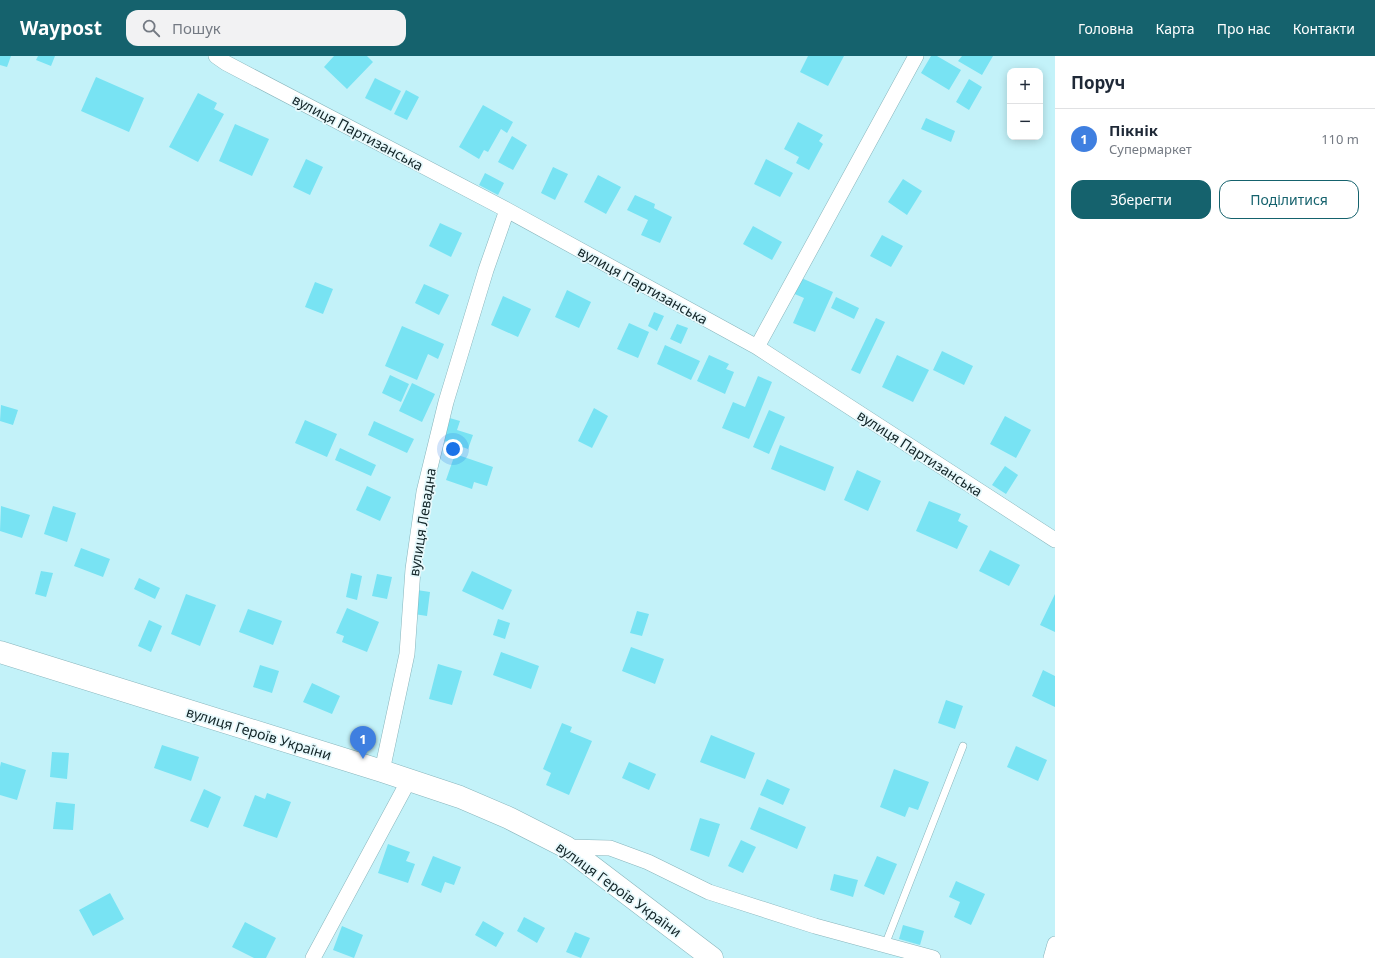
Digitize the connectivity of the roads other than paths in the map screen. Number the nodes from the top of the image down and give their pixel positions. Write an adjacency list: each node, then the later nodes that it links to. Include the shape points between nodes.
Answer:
1 (216, 56): 3 (street, вулиця Партизанська)
2 (916, 56): 4 (street)
3 (507, 210): 4 (street, вулиця Партизанська); 8 (street, вулиця Левадна, via 446,402 424,492 413,570 407,654)
4 (757, 347): 5 (street, вулиця Партизанська)
5 (1055, 540)
6 (0, 652): 8 (main road, вулиця Героїв України)
7 (963, 746): 12 (lane)
8 (382, 771): 9 (main road, вулиця Героїв України)
9 (409, 780): 10 (main road, вулиця Героїв України, via 460,797); 13 (street)
10 (566, 847): 12 (street, via 610,848 648,862 709,892); 14 (main road, вулиця Героїв України)
11 (1055, 944): 16 (street)
12 (885, 945): 15 (street)
13 (313, 958)
14 (712, 958)
15 (933, 958)
16 (1051, 958)

